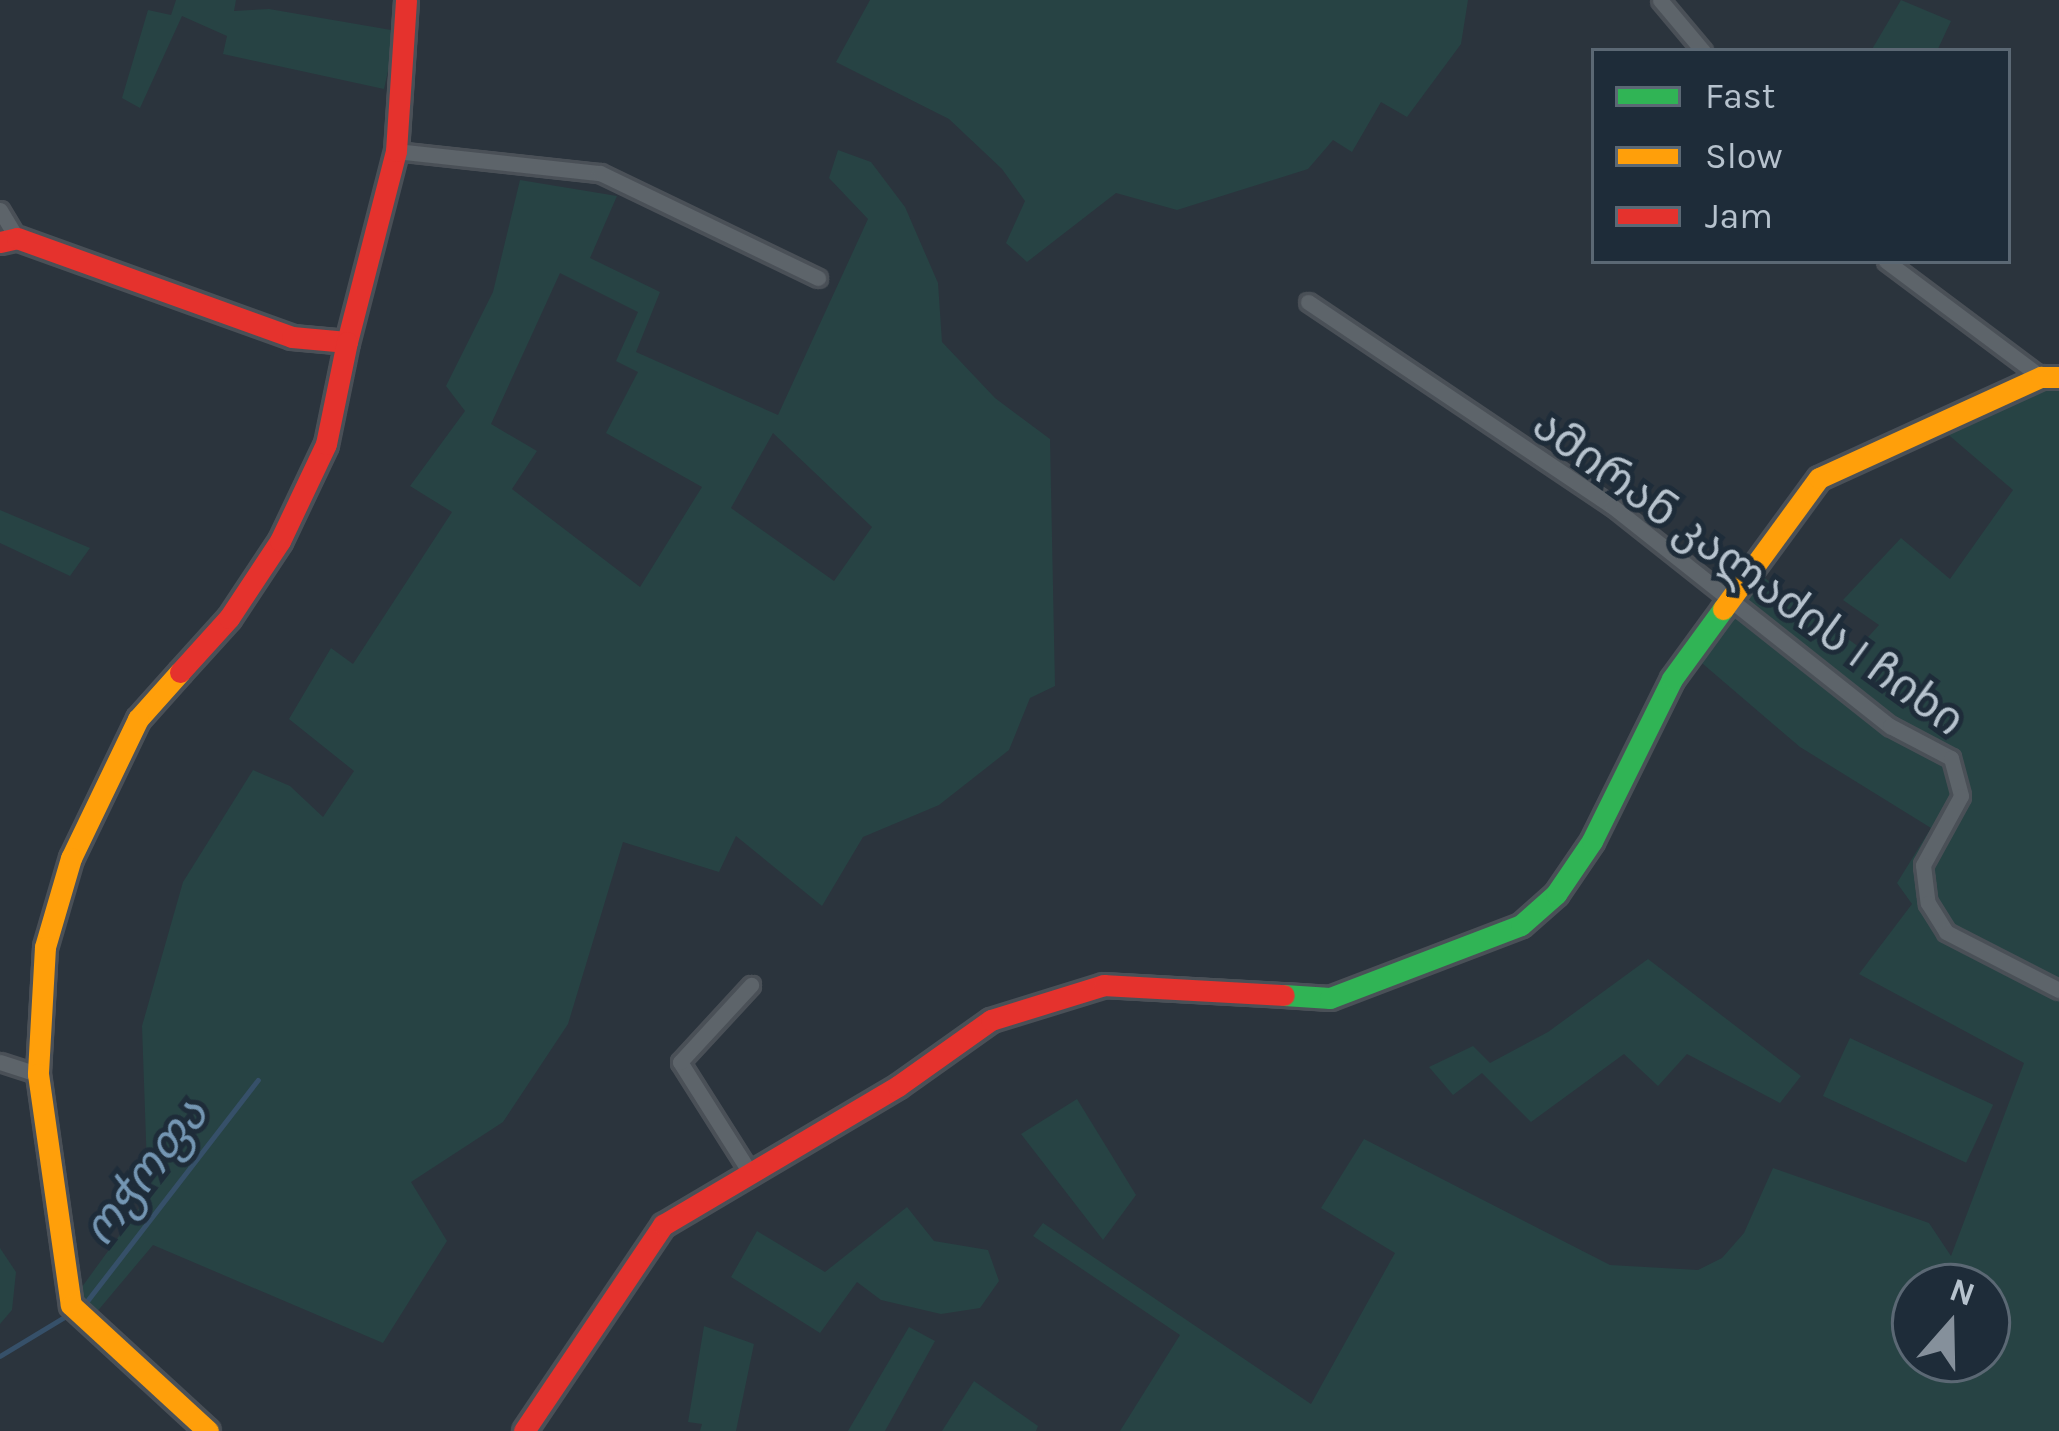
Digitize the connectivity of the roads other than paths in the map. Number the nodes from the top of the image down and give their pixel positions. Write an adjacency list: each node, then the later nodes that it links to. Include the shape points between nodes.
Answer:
1 (406, 0): 4 (street)
2 (1660, 0): 3 (street)
3 (1700, 48)
4 (396, 151): 8 (street, via 600,173); 10 (street)
5 (0, 210): 6 (street)
6 (9, 240): 10 (street, via 292,337)
7 (1890, 264): 11 (street)
8 (818, 278)
9 (1308, 302): 12 (street, ამირან კალაძის I ჩიხი, via 1612,506)
10 (347, 342): 16 (street, via 326,444 280,541 229,619 137,719 71,858 45,947)
11 (2054, 377): 12 (street, via 1819,478)
12 (1731, 605): 14 (street, ამირან კალაძის I ჩიხი, via 1890,726 1951,758 1961,796 1923,865 1928,903 1946,932); 17 (street, via 1672,679 1592,841 1556,894 1521,925 1330,998 1104,985 1058,994 991,1020 898,1086)
13 (751, 985): 17 (street, via 680,1062)
14 (2059, 990)
15 (0, 1062): 16 (street)
16 (38, 1074): 19 (street, via 71,1305)
17 (749, 1171): 18 (street, via 663,1225)
18 (530, 1430)
19 (208, 1431)

